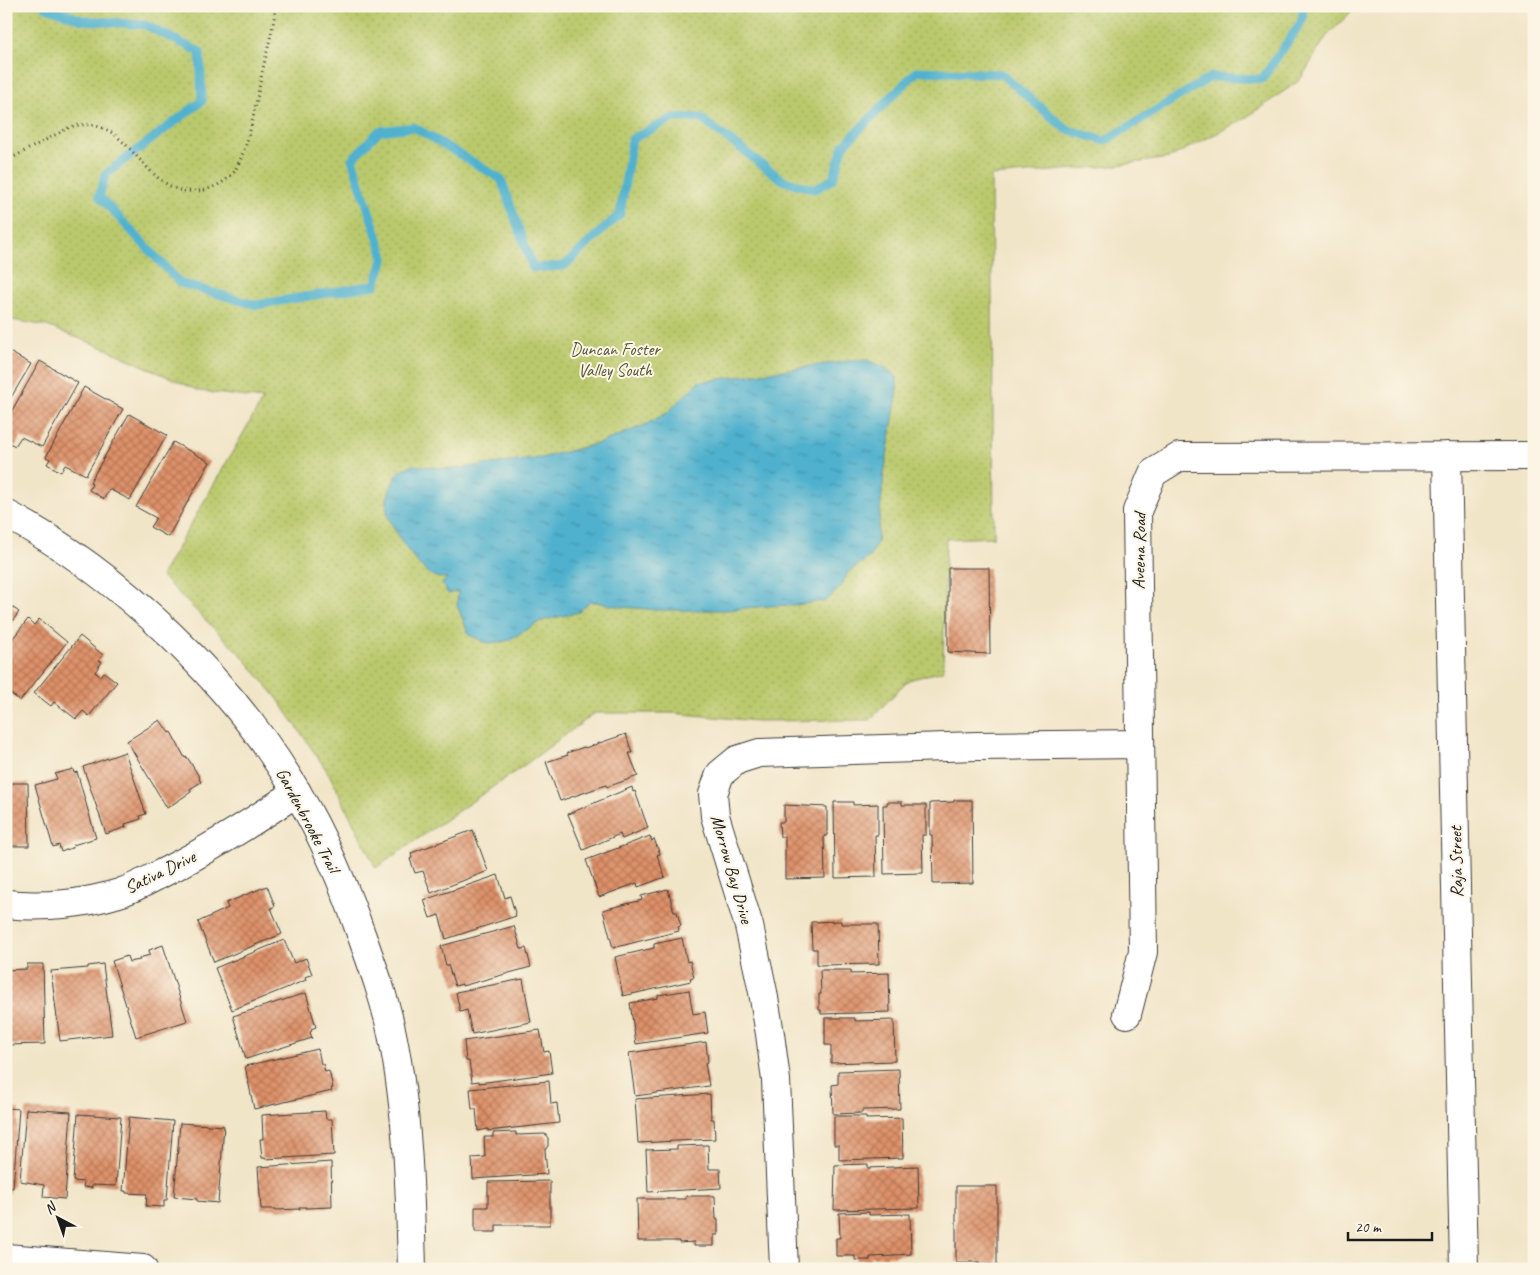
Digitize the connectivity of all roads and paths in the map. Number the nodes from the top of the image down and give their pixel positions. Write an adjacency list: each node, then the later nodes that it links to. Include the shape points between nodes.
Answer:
1 (276, 6): 2 (path, via 248,142 235,171 220,183 203,190 185,192 172,187 156,176 119,138 93,125 70,127)
2 (6, 161)
3 (1447, 456): 4 (street, Aveena Road); 6 (street, Aveena Road, via 1179,457 1154,473 1137,511); 14 (street, Raja Street)
4 (1534, 456)
5 (6, 514): 7 (street, Gardenbrooke Trail, via 68,552 152,617 228,694)
6 (1140, 744): 9 (street, Aveena Road, via 1143,952); 13 (street, Morrow Bay Drive, via 759,753 737,760 720,774 713,794 714,816 749,926 776,1080)
7 (297, 792): 8 (street, Sativa Drive, via 191,858 119,893 62,904 27,907); 12 (street, Gardenbrooke Trail, via 322,837 355,916 392,1033 408,1155)
8 (6, 904)
9 (1127, 1014)
10 (6, 1258): 11 (street)
11 (144, 1269)
12 (412, 1269)
13 (784, 1269)
14 (1464, 1269)

